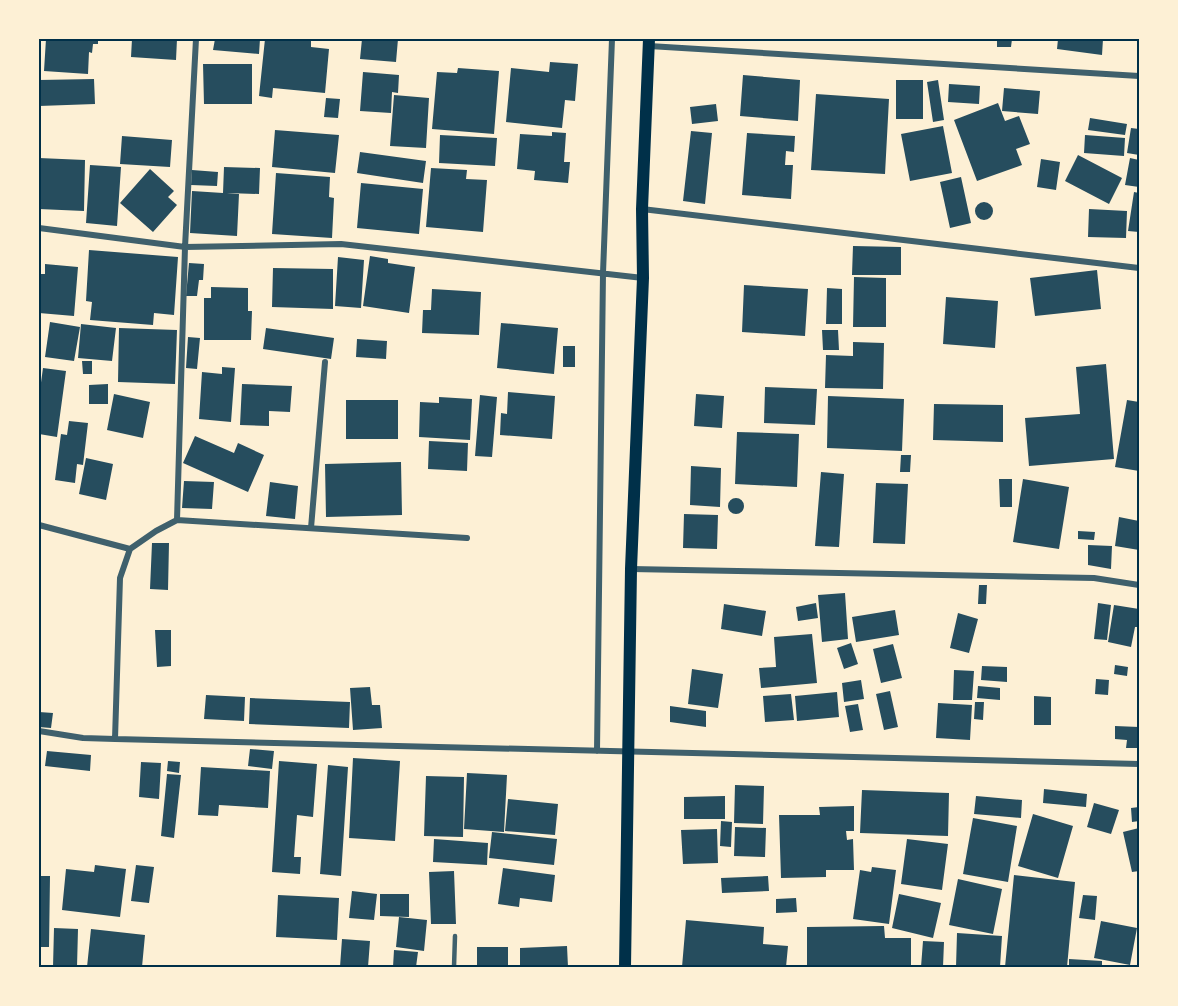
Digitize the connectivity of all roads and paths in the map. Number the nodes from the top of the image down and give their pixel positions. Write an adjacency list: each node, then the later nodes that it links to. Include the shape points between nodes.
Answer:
1 (196, 39): 7 (street)
2 (612, 39): 9 (street)
3 (649, 42): 4 (street); 5 (main road)
4 (1139, 76)
5 (642, 209): 8 (street); 10 (main road)
6 (39, 228): 7 (street)
7 (185, 248): 9 (street, via 341,244); 12 (street)
8 (1139, 268)
9 (603, 273): 10 (street); 21 (street)
10 (643, 278): 17 (main road)
11 (325, 362): 14 (street)
12 (177, 520): 14 (street); 16 (street)
13 (39, 525): 16 (street)
14 (311, 528): 15 (street)
15 (467, 538)
16 (130, 549): 20 (street, via 120,578)
17 (632, 569): 18 (street, via 1094,579); 22 (main road)
18 (1139, 585)
19 (39, 731): 20 (street)
20 (115, 739): 21 (street)
21 (597, 751): 22 (street)
22 (629, 751): 23 (street); 26 (main road)
23 (1139, 764)
24 (455, 936): 25 (lane)
25 (454, 967)
26 (625, 967)

